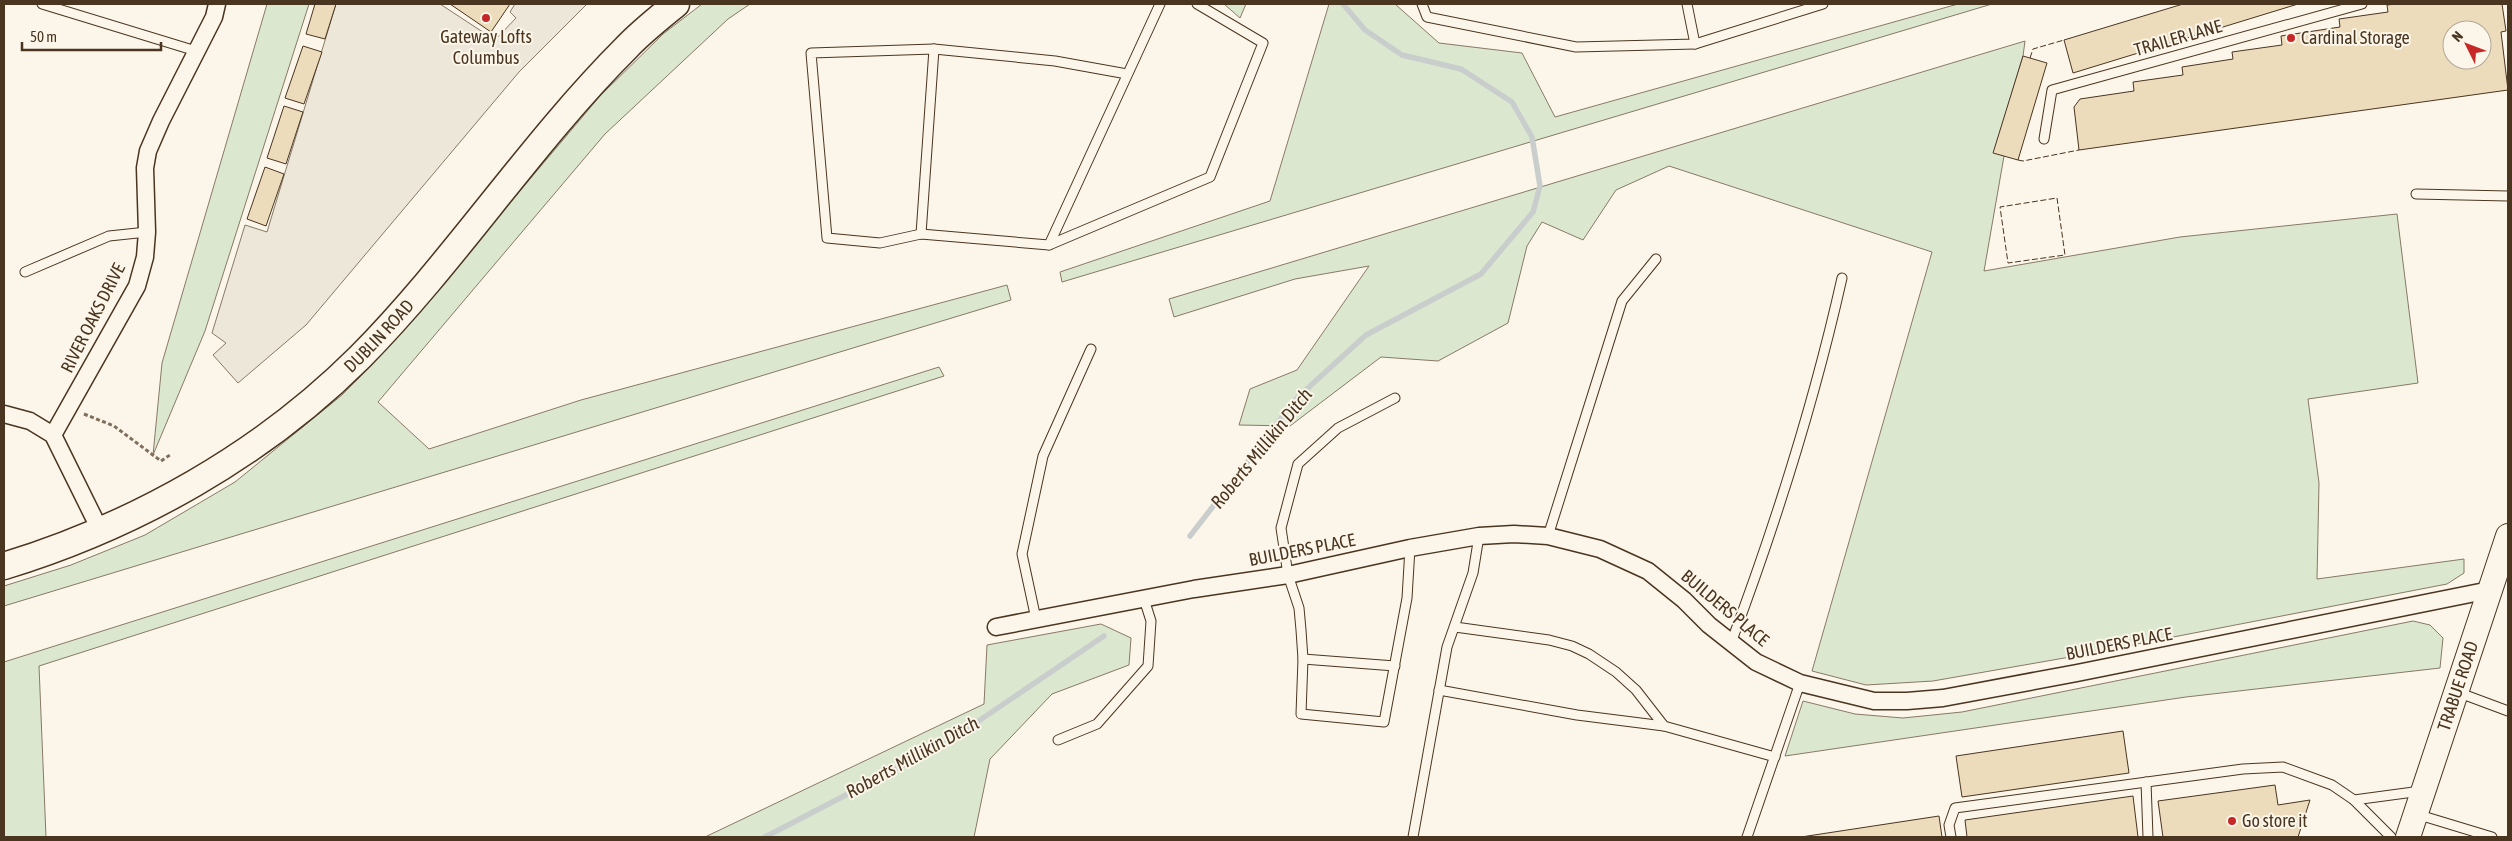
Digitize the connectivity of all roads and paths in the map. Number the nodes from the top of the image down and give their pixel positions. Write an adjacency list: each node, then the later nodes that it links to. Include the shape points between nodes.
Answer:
1 (42, 4): 12 (lane)
2 (217, 4): 12 (street, RIVER OAKS DRIVE, via 214,17)
3 (676, 4): 29 (main road, DUBLIN ROAD, via 620,54 386,329 333,382 278,428 205,477 167,499)
4 (1160, 4): 13 (lane)
5 (1197, 4): 19 (lane, via 1262,43 1210,177)
6 (1422, 4): 10 (lane, via 1427,17 1576,47)
7 (1687, 4): 10 (lane)
8 (1823, 4): 10 (lane)
9 (2362, 4): 14 (lane, TRAILER LANE, via 2052,90)
10 (1695, 44)
11 (934, 50): 13 (lane, via 1055,61); 18 (lane); 18 (lane, via 811,52 827,238 880,243)
12 (196, 51): 17 (street, RIVER OAKS DRIVE, via 148,152 145,168)
13 (1127, 74): 19 (lane)
14 (2044, 140)
15 (2416, 194): 16 (lane)
16 (2508, 196)
17 (147, 232): 21 (lane, via 101,239); 27 (street, RIVER OAKS DRIVE, via 145,257 136,286)
18 (921, 234): 19 (lane)
19 (1048, 244)
20 (1656, 259): 31 (lane, via 1622,301)
21 (26, 272)
22 (1842, 278): 41 (lane, via 1798,450)
23 (1091, 349): 38 (lane, via 1043,456 1022,554)
24 (1395, 398): 35 (lane, via 1338,428 1298,464 1282,528)
25 (75, 412): 28 (path, via 114,426 161,461)
26 (4, 414): 27 (street, via 30,420)
27 (53, 435): 29 (street)
28 (170, 455)
29 (100, 530): 34 (main road, DUBLIN ROAD)
30 (1479, 536): 31 (street, BUILDERS PLACE); 33 (street, BUILDERS PLACE); 40 (lane, via 1473,573)
31 (1548, 536): 41 (street, BUILDERS PLACE, via 1600,549 1648,571)
32 (2508, 536): 36 (main road, TRABUE ROAD)
33 (1410, 548): 35 (street, BUILDERS PLACE); 43 (lane, via 1407,598)
34 (4, 566)
35 (1288, 575): 37 (street, BUILDERS PLACE); 42 (lane, via 1299,608)
36 (2490, 590): 44 (street, BUILDERS PLACE, via 1943,698 1874,701); 46 (main road, TRABUE ROAD)
37 (1144, 599): 38 (street, BUILDERS PLACE); 49 (lane, via 1151,621 1148,666 1097,724)
38 (1036, 619): 39 (street, BUILDERS PLACE)
39 (996, 627)
40 (1455, 627): 45 (lane, via 1447,647); 48 (lane, via 1548,640 1589,654 1636,690)
41 (1731, 643): 44 (street, BUILDERS PLACE, via 1756,662)
42 (1304, 659): 43 (lane); 43 (lane, via 1301,714 1384,722)
43 (1395, 666)
44 (1800, 683): 50 (lane)
45 (1439, 690): 48 (lane, via 1576,715); 55 (lane)
46 (2456, 692): 47 (lane); 52 (main road, TRABUE ROAD)
47 (2508, 711)
48 (1664, 726): 50 (lane)
49 (1058, 740)
50 (1775, 757): 56 (lane)
51 (2146, 782): 53 (lane, via 2283,767 2332,785); 57 (lane, via 1955,808 1949,825); 58 (lane)
52 (2424, 790): 53 (lane); 54 (main road, TRABUE ROAD)
53 (2354, 800): 59 (lane)
54 (2416, 814): 60 (main road, TRABUE ROAD); 61 (lane)
55 (1413, 837)
56 (1747, 837)
57 (1951, 837)
58 (2148, 837)
59 (2391, 837)
60 (2408, 837)
61 (2492, 837)

